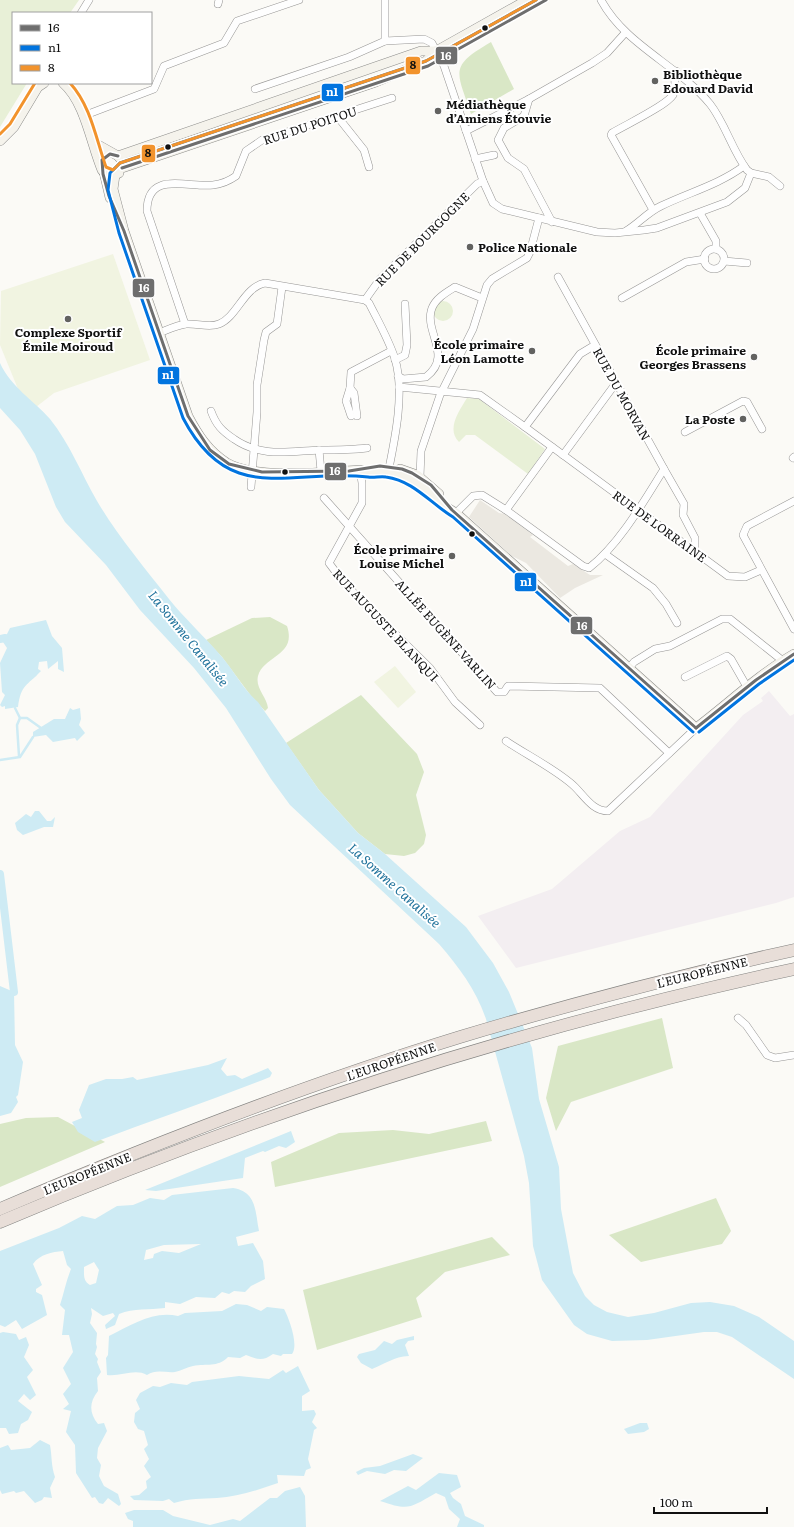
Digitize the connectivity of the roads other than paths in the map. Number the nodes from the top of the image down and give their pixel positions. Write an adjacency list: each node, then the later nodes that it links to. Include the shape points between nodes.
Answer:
1 (89, 0): 6 (street)
2 (299, 0): 18 (street, via 238,21 224,43 164,66 154,89)
3 (385, 0): 8 (street)
4 (527, 0): 9 (street)
5 (601, 0): 7 (street)
6 (82, 12)
7 (624, 33): 10 (street); 17 (street, via 607,53)
8 (386, 41): 9 (street, via 424,39 432,43); 15 (street, via 349,57)
9 (438, 56): 20 (street); 23 (street, via 421,51); 29 (street, via 376,82)
10 (676, 71): 11 (street); 14 (street, via 673,78)
11 (685, 79): 14 (street); 26 (street, via 710,105)
12 (42, 84): 21 (street, via 38,87 14,127)
13 (64, 84): 18 (street, via 72,93)
14 (675, 88): 34 (street, via 673,95 664,103 611,135)
15 (255, 89)
16 (392, 98): 19 (street, RUE DU POITOU)
17 (529, 99): 20 (street); 37 (street, via 524,116 504,128 498,140 508,158 524,169)
18 (83, 116): 22 (street)
19 (337, 116): 27 (street, via 364,150); 50 (street, RUE DU POITOU, via 262,140 251,146 246,151 236,176 224,183 163,185 151,191 148,196 148,210)
20 (466, 131): 25 (street)
21 (0, 141)
22 (92, 142): 23 (street); 28 (street)
23 (116, 155): 28 (street, via 106,155); 29 (street, via 122,161)
24 (494, 155): 25 (street)
25 (475, 159): 32 (street)
26 (744, 166): 30 (street); 34 (street, via 724,180)
27 (369, 167)
28 (102, 168): 31 (street, via 109,176); 38 (street, via 119,224)
29 (122, 168): 31 (street)
30 (751, 173): 33 (street, via 769,177); 35 (street, via 745,188 737,196)
31 (115, 175): 38 (street, via 113,189)
32 (483, 181): 36 (street, via 497,207); 48 (street, RUE DE BOURGOGNE, via 435,223 380,279)
33 (780, 186)
34 (653, 210): 39 (street)
35 (700, 213): 39 (street, via 657,228); 40 (street, via 716,241)
36 (539, 218): 37 (street); 46 (street, via 527,258 492,279)
37 (552, 222): 39 (street, via 597,232)
38 (124, 231): 51 (street)
39 (624, 232)
40 (716, 249): 41 (street, via 707,252); 42 (street, via 722,253)
41 (705, 259): 42 (street, via 706,264 712,269 721,266); 47 (street, via 686,262)
42 (724, 261): 43 (street)
43 (747, 263)
44 (558, 277): 52 (street, RUE DU MORVAN)
45 (282, 287): 48 (street); 50 (street, via 259,284 220,323 212,326); 66 (street, via 277,324 266,332 264,340 257,385)
46 (482, 298): 55 (street, via 455,287 438,299 431,312 439,354 436,365 426,377 403,379); 58 (street, via 473,329)
47 (622, 298)
48 (365, 300): 53 (street, via 369,303)
49 (405, 304): 54 (street, via 407,345 405,355)
50 (185, 324): 51 (street)
51 (159, 333): 72 (street, via 188,416 200,438 228,464)
52 (595, 345): 56 (street, RUE DU MORVAN); 61 (street, via 580,354)
53 (392, 351): 54 (street); 60 (street, via 351,372 346,401)
54 (395, 360): 55 (street)
55 (398, 376): 57 (street)
56 (616, 383): 68 (street); 69 (street, RUE DU MORVAN)
57 (399, 387): 58 (street, RUE DE LORRAINE); 71 (street)
58 (442, 390): 61 (street, RUE DE LORRAINE, via 480,395); 75 (street, via 421,451)
59 (211, 411): 66 (street, via 216,425 243,446)
60 (354, 416)
61 (525, 427): 64 (street, RUE DE LORRAINE)
62 (762, 429): 63 (street, via 747,402 743,401)
63 (685, 432)
64 (552, 447): 68 (street, RUE DE LORRAINE); 79 (street)
65 (367, 448): 67 (street)
66 (254, 450): 67 (street); 72 (street)
67 (319, 450): 73 (street)
68 (563, 455): 80 (street, RUE DE LORRAINE)
69 (664, 469): 80 (street); 83 (street, RUE DU MORVAN, via 684,504 683,515 695,538)
70 (360, 470): 71 (street); 73 (street); 82 (street, RUE AUGUSTE BLANQUI, via 362,503)
71 (389, 470): 74 (street)
72 (252, 471): 73 (street); 76 (street)
73 (321, 471)
74 (407, 474): 75 (street); 81 (street)
75 (420, 477): 81 (street)
76 (251, 487)
77 (324, 498): 82 (street, ALLÉE EUGÈNE VARLIN)
78 (794, 501): 85 (street, via 747,526 743,531)
79 (506, 510): 81 (street, via 482,495 473,496); 84 (street, via 583,566 589,568)
80 (638, 510): 83 (street, RUE DE LORRAINE); 84 (street)
81 (454, 511): 90 (street)
82 (349, 526): 93 (street, RUE AUGUSTE BLANQUI, via 331,557 329,563 332,570 397,638 430,668 455,702); 96 (street, ALLÉE EUGÈNE VARLIN, via 497,692 504,692 508,686 600,688)
83 (694, 552): 85 (street, RUE DE LORRAINE, via 728,576 745,577)
84 (605, 554): 86 (street, via 653,588)
85 (761, 570): 87 (street)
86 (677, 623)
87 (794, 630)
88 (794, 654): 89 (street)
89 (783, 660): 90 (street, via 730,619 722,619 670,646 655,649); 92 (street)
90 (629, 668): 94 (street)
91 (685, 677): 92 (street, via 727,656)
92 (747, 687): 94 (street)
93 (480, 725)
94 (696, 728): 96 (street)
95 (506, 741): 96 (street, via 573,785 593,806 602,811 613,808)
96 (669, 753)
97 (794, 950): 101 (highway, L'EUROPÉENNE, via 551,1011 459,1038 231,1117)
98 (794, 969): 102 (highway, L'EUROPÉENNE, via 556,1028 464,1055 233,1130)
99 (738, 1018): 100 (street, via 767,1055 775,1058)
100 (794, 1055)
101 (0, 1209)
102 (0, 1222)

